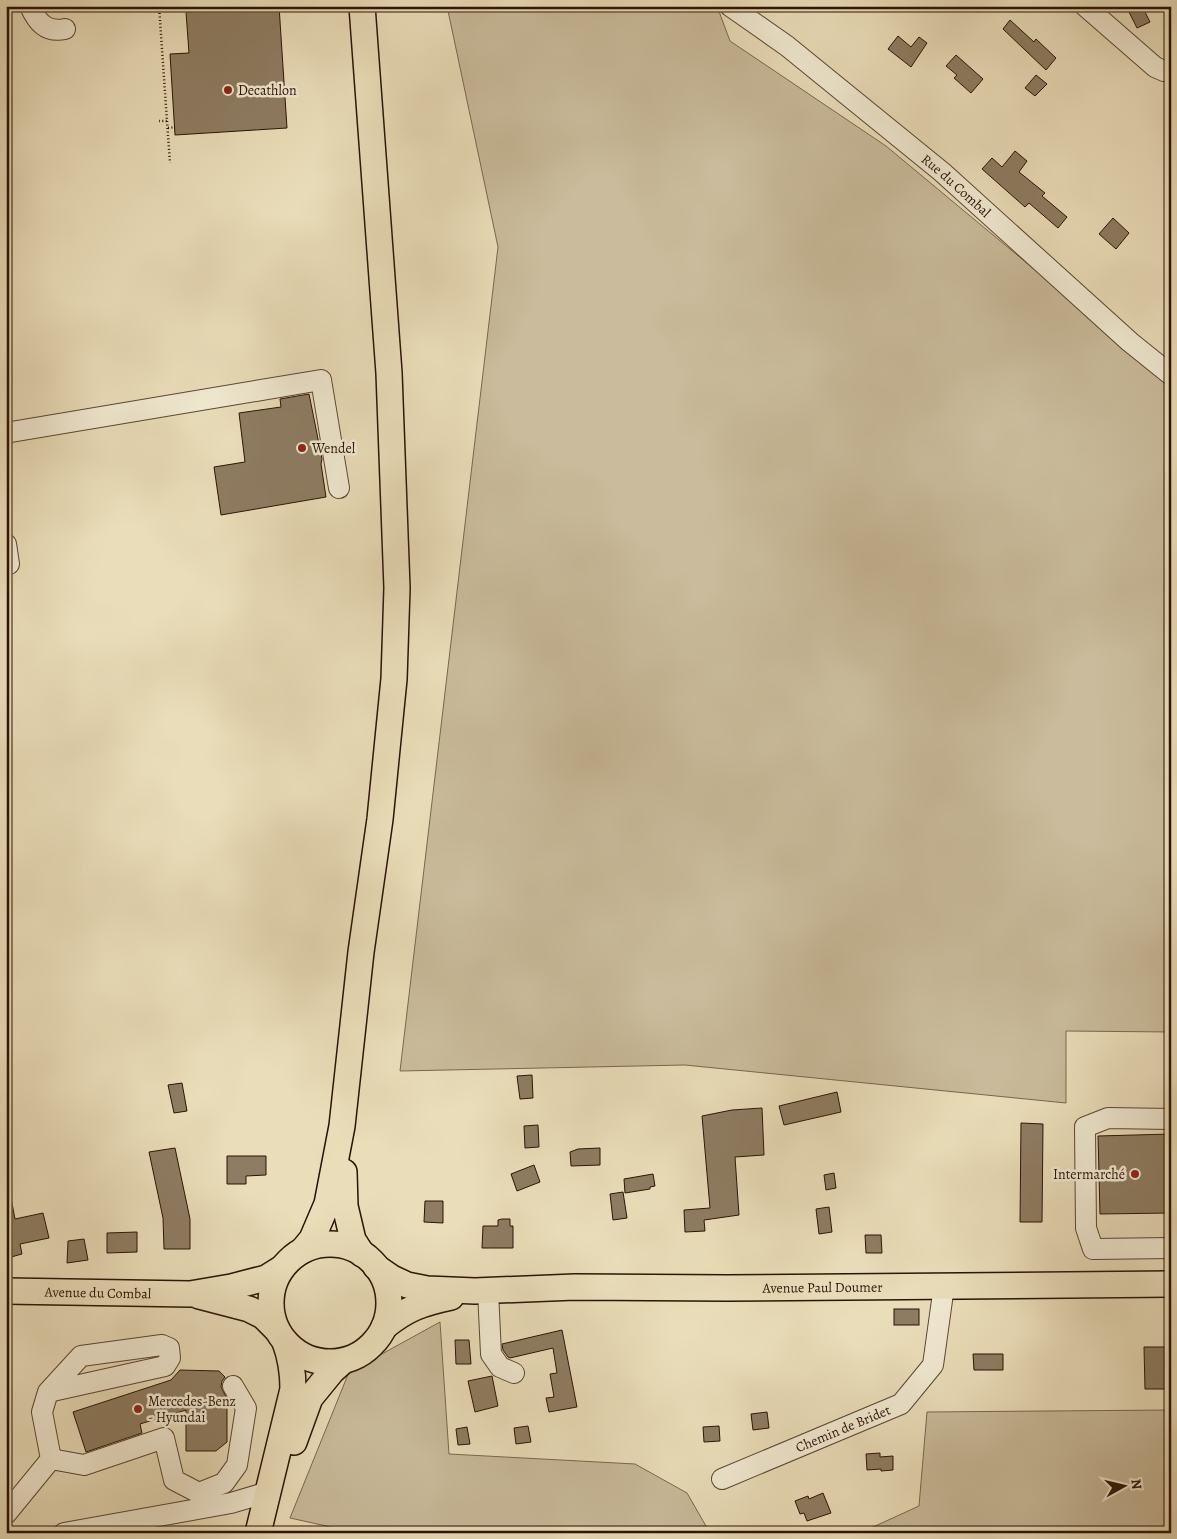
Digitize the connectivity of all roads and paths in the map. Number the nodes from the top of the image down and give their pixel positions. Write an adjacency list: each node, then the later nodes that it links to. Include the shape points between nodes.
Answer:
1 (30, 6): 8 (street, via 42,25 55,31)
2 (45, 6): 3 (path)
3 (80, 6)
4 (159, 6): 11 (path)
5 (362, 6): 21 (main road, via 388,373 397,588 393,689 380,819 361,952)
6 (1085, 6): 9 (street, via 1155,67)
7 (732, 7): 15 (street, Rue du Combal, via 786,46 942,172 1130,342)
8 (65, 29)
9 (1171, 71)
10 (159, 121): 11 (path)
11 (167, 121): 13 (path)
12 (175, 127): 13 (path)
13 (168, 128): 14 (path)
14 (170, 163)
15 (1171, 374)
16 (8, 432): 17 (street, via 321,380)
17 (339, 488)
18 (6, 544): 19 (street)
19 (9, 564)
20 (1171, 1119): 22 (street, via 1108,1118 1085,1127 1086,1228 1093,1249)
21 (342, 1126): 23 (main road, via 327,1204 312,1239); 24 (main road, via 345,1206 353,1240)
22 (1171, 1248)
23 (303, 1250): 24 (main road, via 323,1244 343,1246); 25 (main road)
24 (369, 1260): 29 (main road, via 407,1285); 31 (main road, via 384,1281 388,1296)
25 (282, 1268): 30 (main road, via 266,1278); 32 (main road, via 274,1282 271,1298 272,1314)
26 (1171, 1284): 27 (main road, Avenue Paul Doumer)
27 (944, 1286): 29 (main road, Avenue Paul Doumer, via 576,1287); 38 (street, Chemin de Bridet, via 933,1365 901,1404)
28 (6, 1290): 30 (main road, Avenue du Combal)
29 (482, 1291): 31 (main road, via 410,1308); 34 (street, via 491,1354 500,1367)
30 (190, 1294): 32 (main road, via 249,1309 263,1316)
31 (384, 1327): 33 (main road, via 374,1343 359,1355)
32 (281, 1336): 33 (main road, via 297,1353 311,1360); 39 (main road, via 290,1358 293,1389)
33 (342, 1362): 43 (main road, via 310,1398 283,1473)
34 (514, 1373)
35 (233, 1386): 37 (street, via 246,1408 237,1465 224,1483 198,1493 174,1480 164,1438 84,1465)
36 (48, 1392): 36 (street, via 81,1356 162,1345 169,1348 170,1358 165,1366); 37 (street, via 42,1412)
37 (51, 1459): 40 (street)
38 (722, 1479)
39 (268, 1492): 41 (street, via 231,1503); 42 (main road)
40 (6, 1514)
41 (64, 1533)
42 (258, 1533)
43 (268, 1533)

